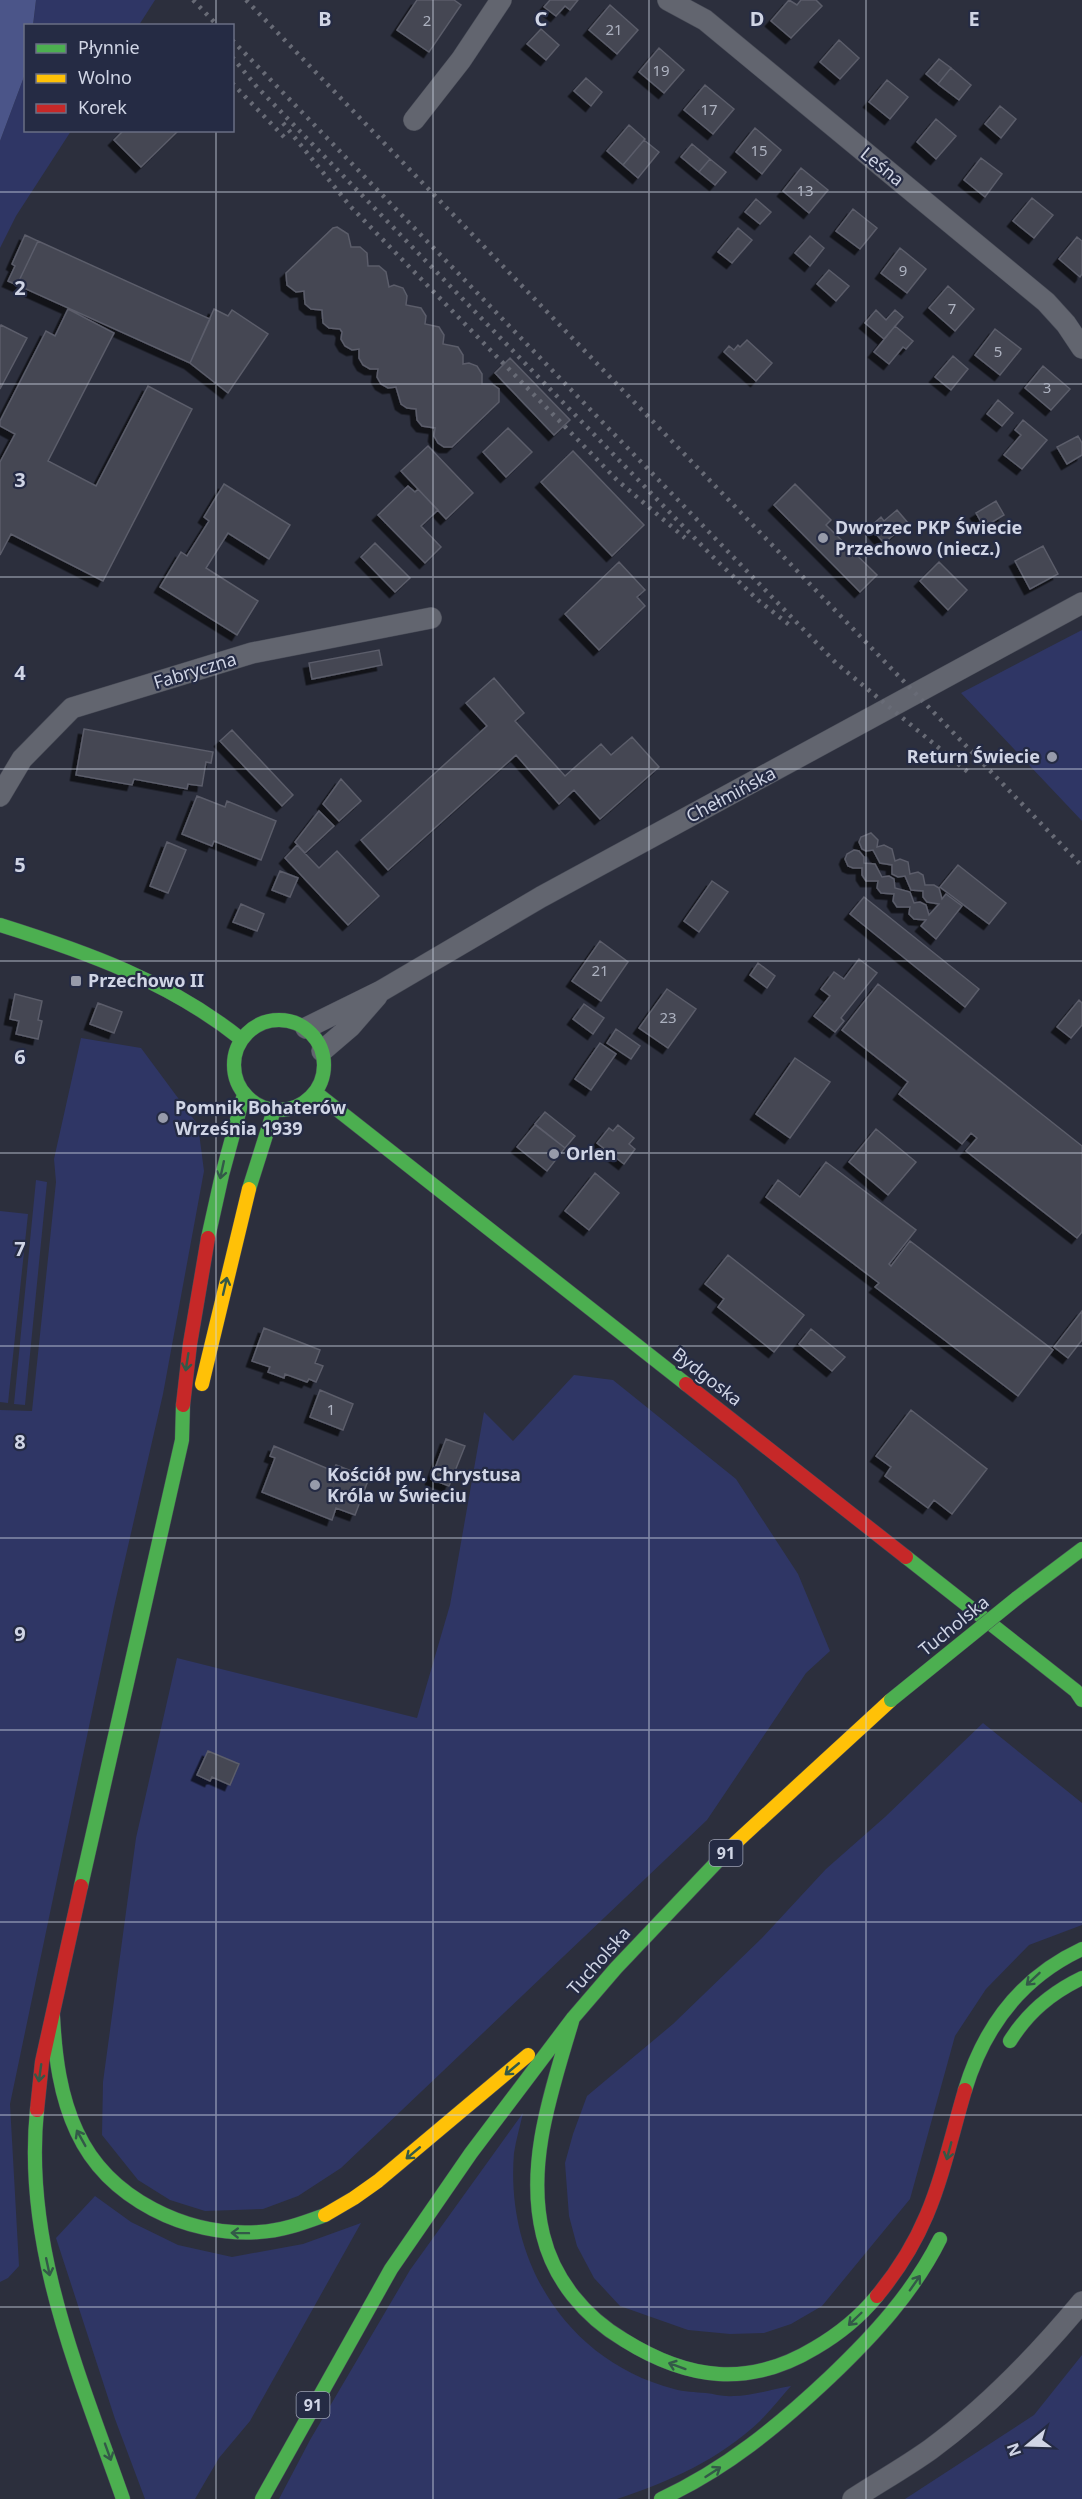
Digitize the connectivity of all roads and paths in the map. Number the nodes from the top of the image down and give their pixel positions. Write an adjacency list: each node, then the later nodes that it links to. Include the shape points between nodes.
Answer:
1 (501, 0): 3 (street)
2 (668, 0): 4 (street, Leśna, via 705,20 1046,302)
3 (414, 120)
4 (1082, 348)
5 (1082, 603): 9 (street, Chełmińska, via 541,897)
6 (431, 618): 7 (street, Fabryczna, via 252,653 72,708 22,759)
7 (0, 796)
8 (0, 925): 11 (main road, via 51,940 142,978 213,1016)
9 (381, 991): 10 (street, Chełmińska); 12 (street, Chełmińska, via 350,1027)
10 (306, 1028): 11 (main road, via 279,1019 258,1025); 12 (main road)
11 (242, 1039): 14 (main road, via 235,1052 234,1067)
12 (322, 1051): 13 (main road, via 323,1072)
13 (315, 1092): 15 (main road, via 303,1103); 18 (main road, Bydgoska)
14 (244, 1094): 15 (main road, via 257,1105); 16 (main road, one-way to 16, via 205,1252 184,1378)
15 (274, 1110): 16 (main road, one-way to 15, via 198,1407 230,1263)
16 (182, 1440): 21 (main road)
17 (1082, 1549): 22 (main road, Tucholska / 91, bridge, via 891,1700 732,1845)
18 (1080, 1695)
19 (1082, 1948): 22 (main road, one-way to 22, via 1038,1974 1015,1996 987,2037 970,2074 936,2196 922,2230 868,2306 839,2334 792,2362 730,2376 695,2372 627,2344 592,2317 565,2285 546,2246 536,2188 543,2118)
20 (1082, 1978): 23 (main road, via 1059,1988 1034,2010 1014,2032)
21 (53, 2016): 22 (main road, one-way to 21, via 363,2192 314,2219 252,2233 186,2225 145,2206 109,2177 91,2155 69,2113 57,2064); 26 (main road, one-way to 26, via 36,2106 35,2166 40,2224 57,2305)
22 (573, 2018): 27 (main road, Tucholska / 91, via 471,2153 391,2269)
23 (1005, 2050)
24 (945, 2226): 28 (main road, one-way to 24, via 693,2485 785,2421 892,2314 919,2278)
25 (1082, 2302): 29 (street, via 998,2394 930,2449)
26 (123, 2499)
27 (262, 2499)
28 (661, 2499)
29 (853, 2499)

